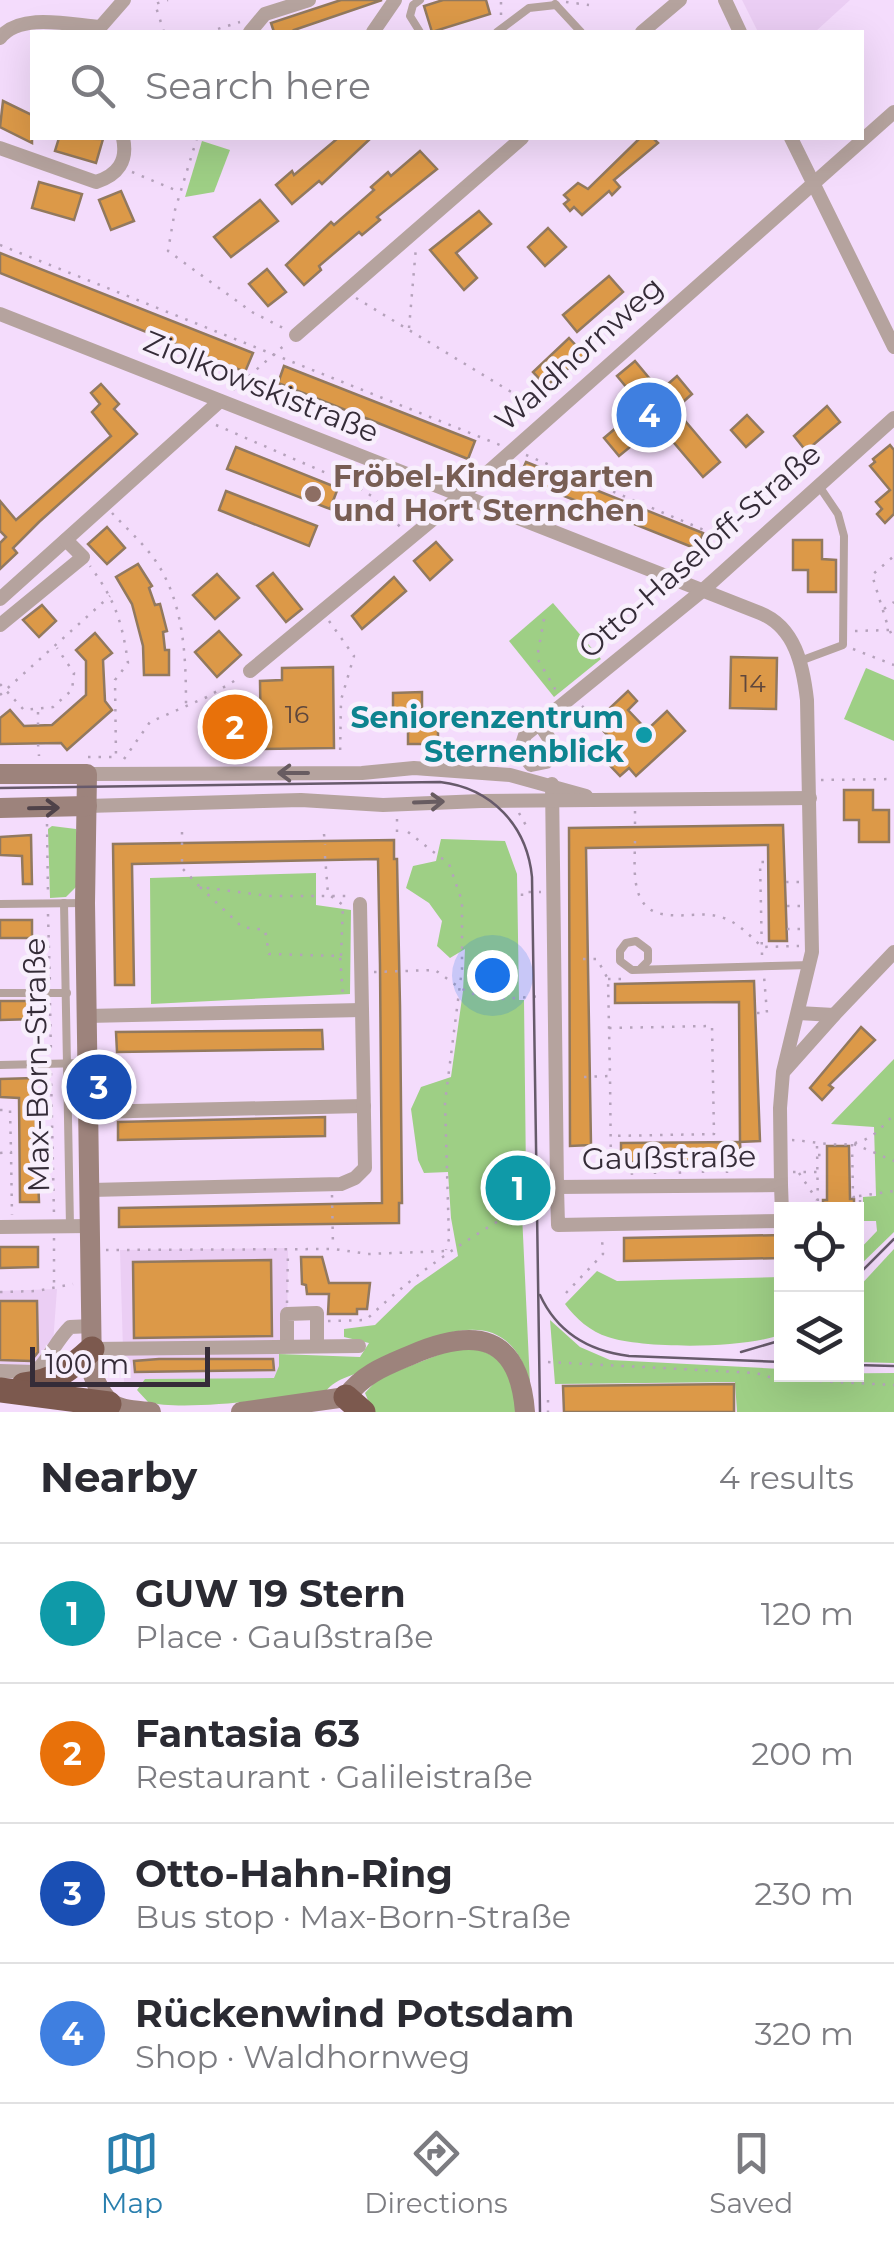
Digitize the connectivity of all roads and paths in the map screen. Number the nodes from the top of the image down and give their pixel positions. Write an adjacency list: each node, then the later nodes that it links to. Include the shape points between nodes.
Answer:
1 (124, 0): 12 (street)
2 (168, 0): 13 (path, via 155,4)
3 (309, 0): 11 (street)
4 (395, 0): 16 (street)
5 (420, 0): 17 (lane, via 410,16)
6 (546, 0): 9 (lane)
7 (680, 0): 20 (street)
8 (724, 0): 21 (street)
9 (559, 3): 10 (path); 18 (lane, via 529,8); 19 (lane)
10 (589, 5)
11 (265, 14): 14 (path); 15 (street)
12 (98, 30): 22 (street, via 23,23)
13 (163, 30)
14 (214, 30)
15 (252, 30)
16 (374, 30)
17 (419, 30)
18 (501, 30)
19 (579, 30)
20 (644, 30)
21 (739, 30)
22 (0, 38)
23 (894, 112): 24 (street, Waldhornweg)
24 (864, 138)
25 (124, 140): 31 (street)
26 (196, 140): 33 (path)
27 (520, 140): 34 (street)
28 (792, 140): 32 (street)
29 (862, 140): 32 (street, Waldhornweg)
30 (0, 148): 31 (street, via 96,182)
31 (121, 167): 33 (path)
32 (813, 182): 40 (street); 43 (street, Waldhornweg)
33 (181, 192): 39 (path, via 168,251)
34 (417, 229): 36 (street); 38 (path)
35 (0, 245): 41 (path)
36 (346, 292): 38 (path); 39 (street)
37 (0, 314): 42 (street, Ziolkowskistraße)
38 (408, 330): 43 (path)
39 (296, 335): 41 (path)
40 (894, 347)
41 (274, 354): 42 (path); 46 (path)
42 (220, 400): 44 (street); 48 (street, Ziolkowskistraße)
43 (551, 416): 46 (street, Waldhornweg)
44 (201, 418): 49 (street); 50 (path, via 356,486)
45 (894, 418): 47 (street, Otto-Haseloff-Straße)
46 (513, 450): 48 (street, Waldhornweg); 52 (path)
47 (819, 486): 52 (street, Otto-Haseloff-Straße); 64 (lane, via 844,536)
48 (461, 496): 50 (street, Waldhornweg); 55 (street, Ziolkowskistraße)
49 (105, 504): 51 (street); 75 (path, via 170,586 181,623)
50 (410, 538): 60 (street, Waldhornweg)
51 (66, 540): 54 (street); 57 (street)
52 (749, 549): 55 (street, Otto-Haseloff-Straße)
53 (894, 556): 59 (path, via 872,575)
54 (83, 557): 56 (path); 62 (street)
55 (702, 591): 68 (street, Ziolkowskistraße, via 772,618 792,639); 74 (street, Otto-Haseloff-Straße)
56 (111, 595): 67 (path); 84 (path, via 128,662 115,680 116,757)
57 (0, 599)
58 (894, 602): 59 (path)
59 (883, 610): 63 (path)
60 (323, 611): 70 (street, Waldhornweg); 82 (path, via 354,656 341,700)
61 (544, 619): 74 (path, via 537,658)
62 (0, 625)
63 (889, 630): 64 (path); 65 (path)
64 (844, 632): 66 (lane)
65 (894, 640)
66 (844, 645): 68 (lane); 69 (path)
67 (56, 646): 72 (path); 76 (path, via 71,665 72,690 54,707)
68 (800, 661): 87 (street, Ziolkowskistraße)
69 (894, 664)
70 (250, 671): 75 (path)
71 (0, 684): 72 (path)
72 (5, 690): 73 (path); 76 (path, via 24,710)
73 (0, 695)
74 (568, 700): 77 (path); 78 (street, Otto-Haseloff-Straße)
75 (186, 704): 83 (path, via 150,722)
76 (38, 710): 79 (path)
77 (602, 716)
78 (539, 724)
79 (38, 726)
80 (38, 744): 81 (path, via 38,757)
81 (46, 757)
82 (340, 758)
83 (123, 760)
84 (84, 766): 85 (street); 88 (street, one-way to 84, via 510,775 414,768 362,773); 91 (street, Max-Born-Straße)
85 (0, 774)
86 (894, 779): 87 (path)
87 (810, 780): 89 (street, Ziolkowskistraße)
88 (552, 792): 90 (street); 91 (street, one-way to 88, via 301,800 383,805); 109 (street, Gaußstraße)
89 (810, 798): 90 (street); 131 (street, Gaußstraße)
90 (635, 799): 94 (path)
91 (88, 806): 92 (street, one-way to 91); 113 (street, Max-Born-Straße)
92 (0, 808)
93 (47, 825): 115 (path)
94 (635, 831)
95 (182, 832): 100 (path)
96 (408, 832): 136 (path, via 449,864 462,901)
97 (324, 834): 99 (path)
98 (635, 841): 125 (path, via 638,892 650,910 717,916)
99 (324, 845)
100 (182, 848)
101 (325, 856): 110 (path)
102 (182, 858): 108 (path, via 182,868)
103 (768, 862): 106 (path, via 760,862)
104 (786, 882): 105 (path)
105 (800, 882)
106 (761, 886): 107 (path); 119 (path)
107 (768, 886)
108 (200, 887): 110 (path, via 269,896); 128 (path, via 242,927 265,930 269,954)
109 (553, 891): 111 (path); 140 (street, Gaußstraße)
110 (328, 894): 116 (path, via 352,896); 128 (path, via 343,904)
111 (522, 896)
112 (64, 903): 113 (lane); 115 (lane); 138 (lane, Max-Born-Straße)
113 (85, 903): 146 (street, Max-Born-Straße)
114 (0, 904): 115 (lane)
115 (48, 904): 137 (path)
116 (360, 904): 133 (street)
117 (787, 906): 118 (path)
118 (800, 906)
119 (761, 910): 120 (path); 123 (path)
120 (769, 910)
121 (787, 929): 122 (path)
122 (801, 929)
123 (762, 934): 124 (path); 125 (path)
124 (769, 934)
125 (762, 946): 126 (path); 130 (path)
126 (801, 946)
127 (894, 952): 145 (street)
128 (340, 956): 141 (path)
129 (583, 960): 135 (path, via 598,959)
130 (762, 966): 131 (lane); 132 (lane); 143 (path, via 767,1013)
131 (811, 966): 144 (street, Gaußstraße)
132 (642, 968)
133 (361, 972): 136 (path, via 434,970); 142 (street)
134 (638, 978): 135 (path)
135 (608, 979): 147 (path)
136 (460, 988): 140 (path, via 488,1000); 200 (path, via 445,1102)
137 (50, 993): 138 (lane); 139 (lane); 149 (path)
138 (66, 993): 148 (lane, Max-Born-Straße)
139 (0, 994)
140 (554, 996): 183 (street, Gaußstraße)
141 (344, 1010): 142 (street); 146 (street)
142 (362, 1010): 154 (street)
143 (757, 1013)
144 (798, 1013): 145 (street); 151 (street, Gaußstraße)
145 (834, 1015): 151 (street)
146 (87, 1016): 148 (street, Max-Born-Straße)
147 (609, 1028): 152 (path); 158 (path, via 712,1026 714,1116 714,1134)
148 (78, 1063): 149 (lane); 156 (street, Max-Born-Straße); 194 (lane, Max-Born-Straße)
149 (51, 1064): 150 (lane); 193 (path)
150 (0, 1065)
151 (783, 1072): 159 (street, Gaußstraße)
152 (610, 1076): 153 (path); 158 (path)
153 (584, 1077)
154 (364, 1106): 156 (street); 181 (street, via 365,1168)
155 (0, 1110): 163 (path, via 10,1110)
156 (89, 1112): 184 (street, Max-Born-Straße)
157 (894, 1115): 160 (path, via 868,1139)
158 (611, 1136): 177 (path)
159 (780, 1140): 161 (path); 182 (street, Gaußstraße)
160 (852, 1143): 161 (path); 171 (path); 188 (path)
161 (817, 1144): 164 (path)
162 (0, 1152): 163 (path)
163 (11, 1152): 195 (path)
164 (817, 1155): 165 (path); 174 (path)
165 (827, 1155)
166 (703, 1160): 176 (path)
167 (727, 1160): 173 (path)
168 (655, 1161): 179 (path)
169 (680, 1161): 180 (path)
170 (632, 1162): 178 (path)
171 (894, 1162)
172 (798, 1172): 189 (path)
173 (727, 1176)
174 (817, 1176): 175 (path); 186 (path)
175 (827, 1176)
176 (703, 1177)
177 (612, 1178)
178 (632, 1178)
179 (656, 1178)
180 (680, 1178)
181 (332, 1184): 184 (street); 198 (path)
182 (781, 1185): 183 (street, Gaußstraße); 190 (street, Gaußstraße)
183 (557, 1187): 192 (street, Gaußstraße, via 558,1225); 200 (path)
184 (90, 1190): 194 (street, Max-Born-Straße)
185 (894, 1191): 188 (path)
186 (818, 1194): 187 (path); 189 (path)
187 (827, 1194)
188 (853, 1197): 191 (path)
189 (818, 1201)
190 (782, 1202)
191 (860, 1202)
192 (774, 1221)
193 (54, 1226): 194 (street, Max-Born-Straße); 195 (street, Max-Born-Straße); 202 (path)
194 (80, 1226): 199 (street, Max-Born-Straße)
195 (6, 1227)
196 (602, 1234): 204 (path, via 603,1254)
197 (288, 1248): 198 (path); 199 (path); 205 (path)
198 (334, 1249): 200 (path)
199 (91, 1250): 201 (street, Max-Born-Straße)
200 (447, 1251): 206 (path, via 366,1320)
201 (91, 1280): 202 (path); 207 (street, Max-Born-Straße)
202 (54, 1288): 203 (path)
203 (0, 1292)
204 (566, 1293)
205 (288, 1314): 206 (street, via 317,1314); 208 (street)
206 (317, 1321): 209 (street)
207 (92, 1337): 208 (street); 212 (street, via 70,1327 34,1372); 216 (highway, via 72,1367 46,1383); 218 (street, Max-Born-Straße, via 92,1372)
208 (287, 1346): 209 (street)
209 (317, 1346): 210 (street)
210 (359, 1346)
211 (548, 1362): 213 (path)
212 (0, 1371)
213 (774, 1378)
214 (835, 1382): 215 (path)
215 (894, 1385)
216 (0, 1389): 218 (highway)
217 (548, 1400): 223 (path)
218 (109, 1404): 220 (street)
219 (354, 1404): 221 (street); 222 (street, via 357,1382 370,1372 464,1338 492,1344 510,1358 521,1378)
220 (152, 1412)
221 (241, 1412)
222 (525, 1412)
223 (548, 1412)

